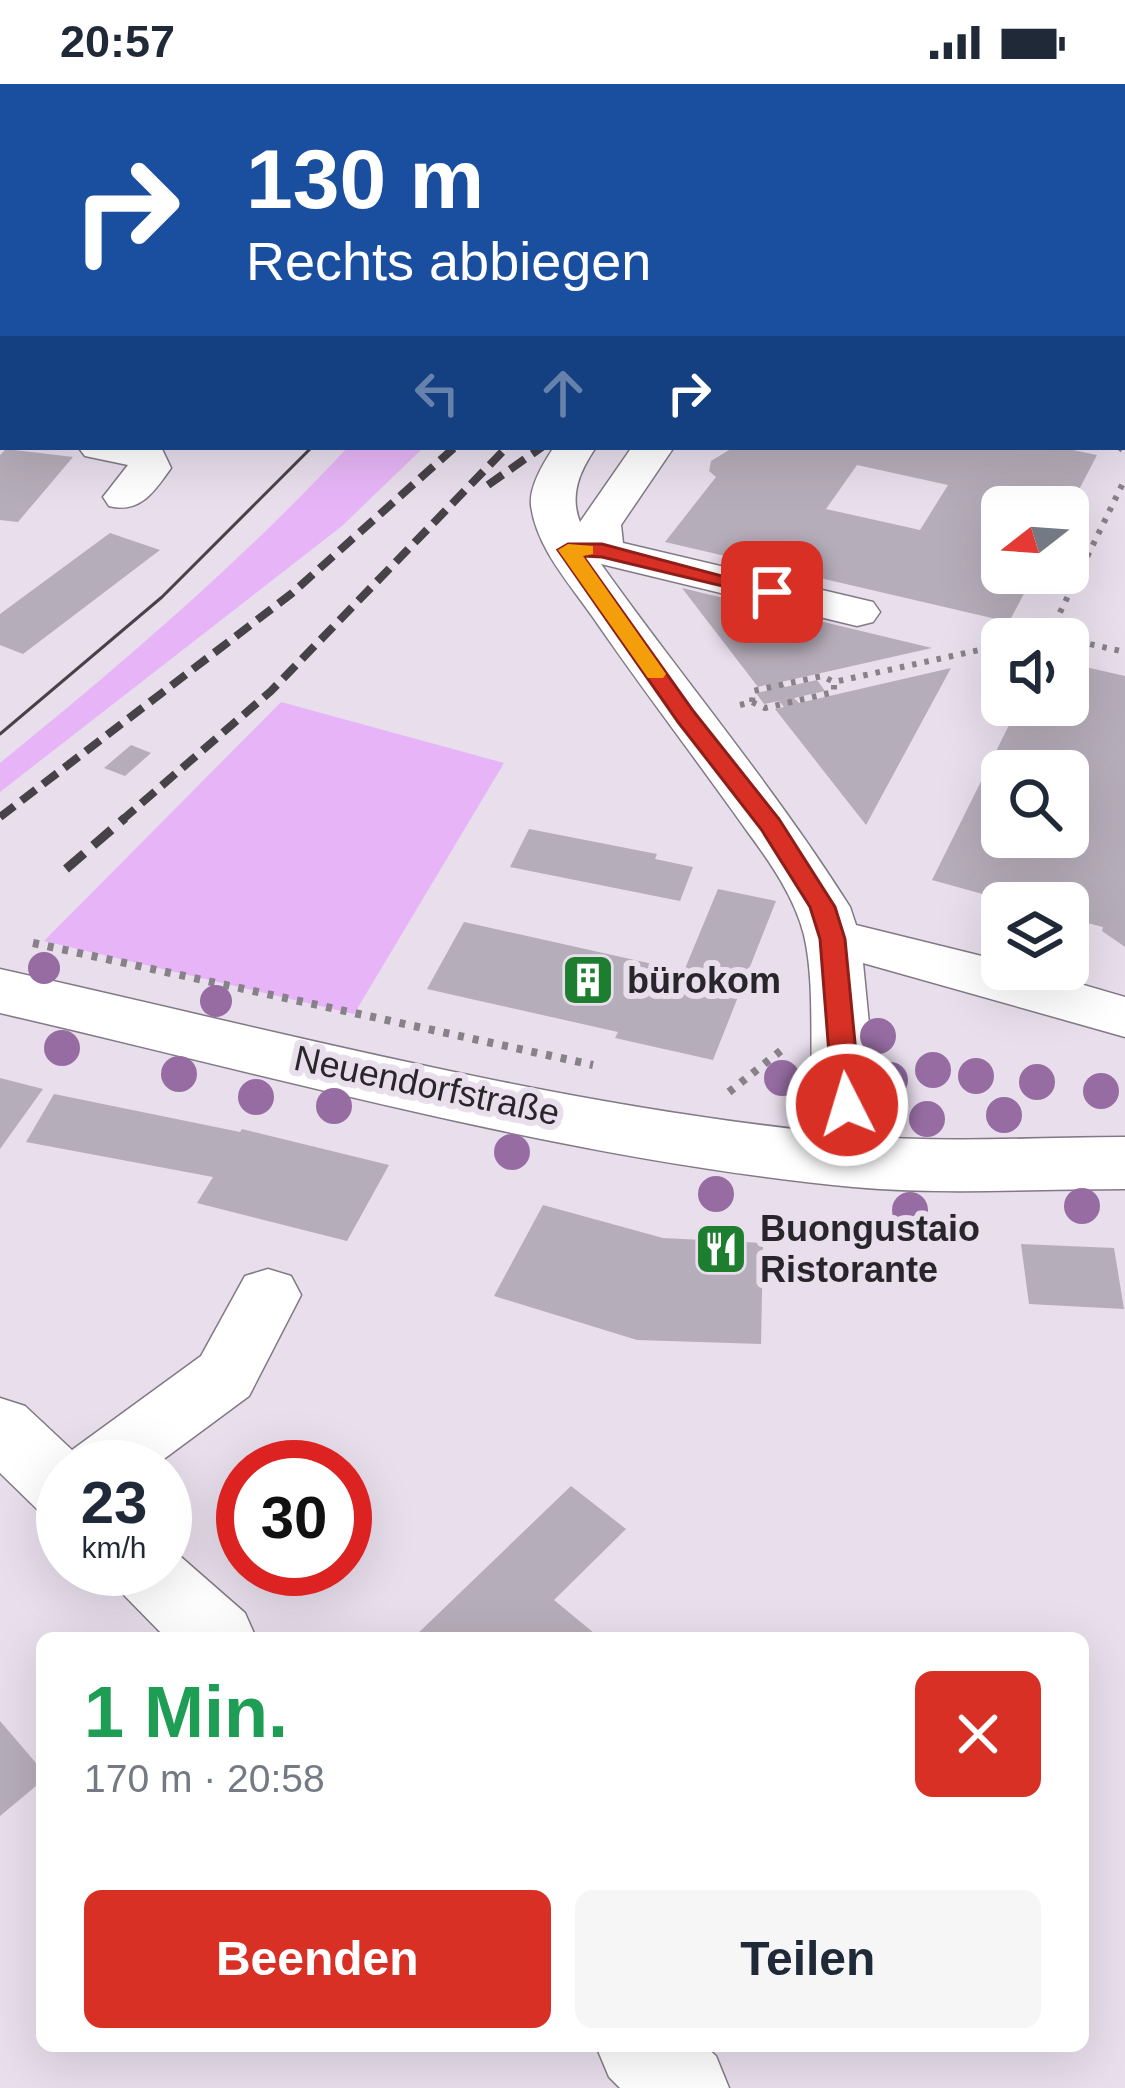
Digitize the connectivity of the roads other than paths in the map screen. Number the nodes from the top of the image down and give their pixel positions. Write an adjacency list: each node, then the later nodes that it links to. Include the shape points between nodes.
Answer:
1 (115, 450): 4 (street, via 147,456 149,468)
2 (573, 450): 5 (street, via 551,502)
3 (651, 450): 5 (street, via 598,525)
4 (124, 497)
5 (604, 548): 6 (street); 7 (street); 8 (street, via 686,717 807,876)
6 (777, 575)
7 (856, 612)
8 (832, 939): 10 (street); 11 (street)
9 (7, 965): 11 (main road, Neuendorfstraße, via 535,1110)
10 (1125, 1017)
11 (857, 1162): 12 (main road, Neuendorfstraße)
12 (1125, 1162)
13 (268, 1295): 15 (street, via 225,1376)
14 (0, 1427): 16 (street)
15 (137, 1440)
16 (36, 1462)
17 (175, 1596): 18 (street)
18 (212, 1632)
19 (646, 2052): 20 (street)
20 (684, 2088)

